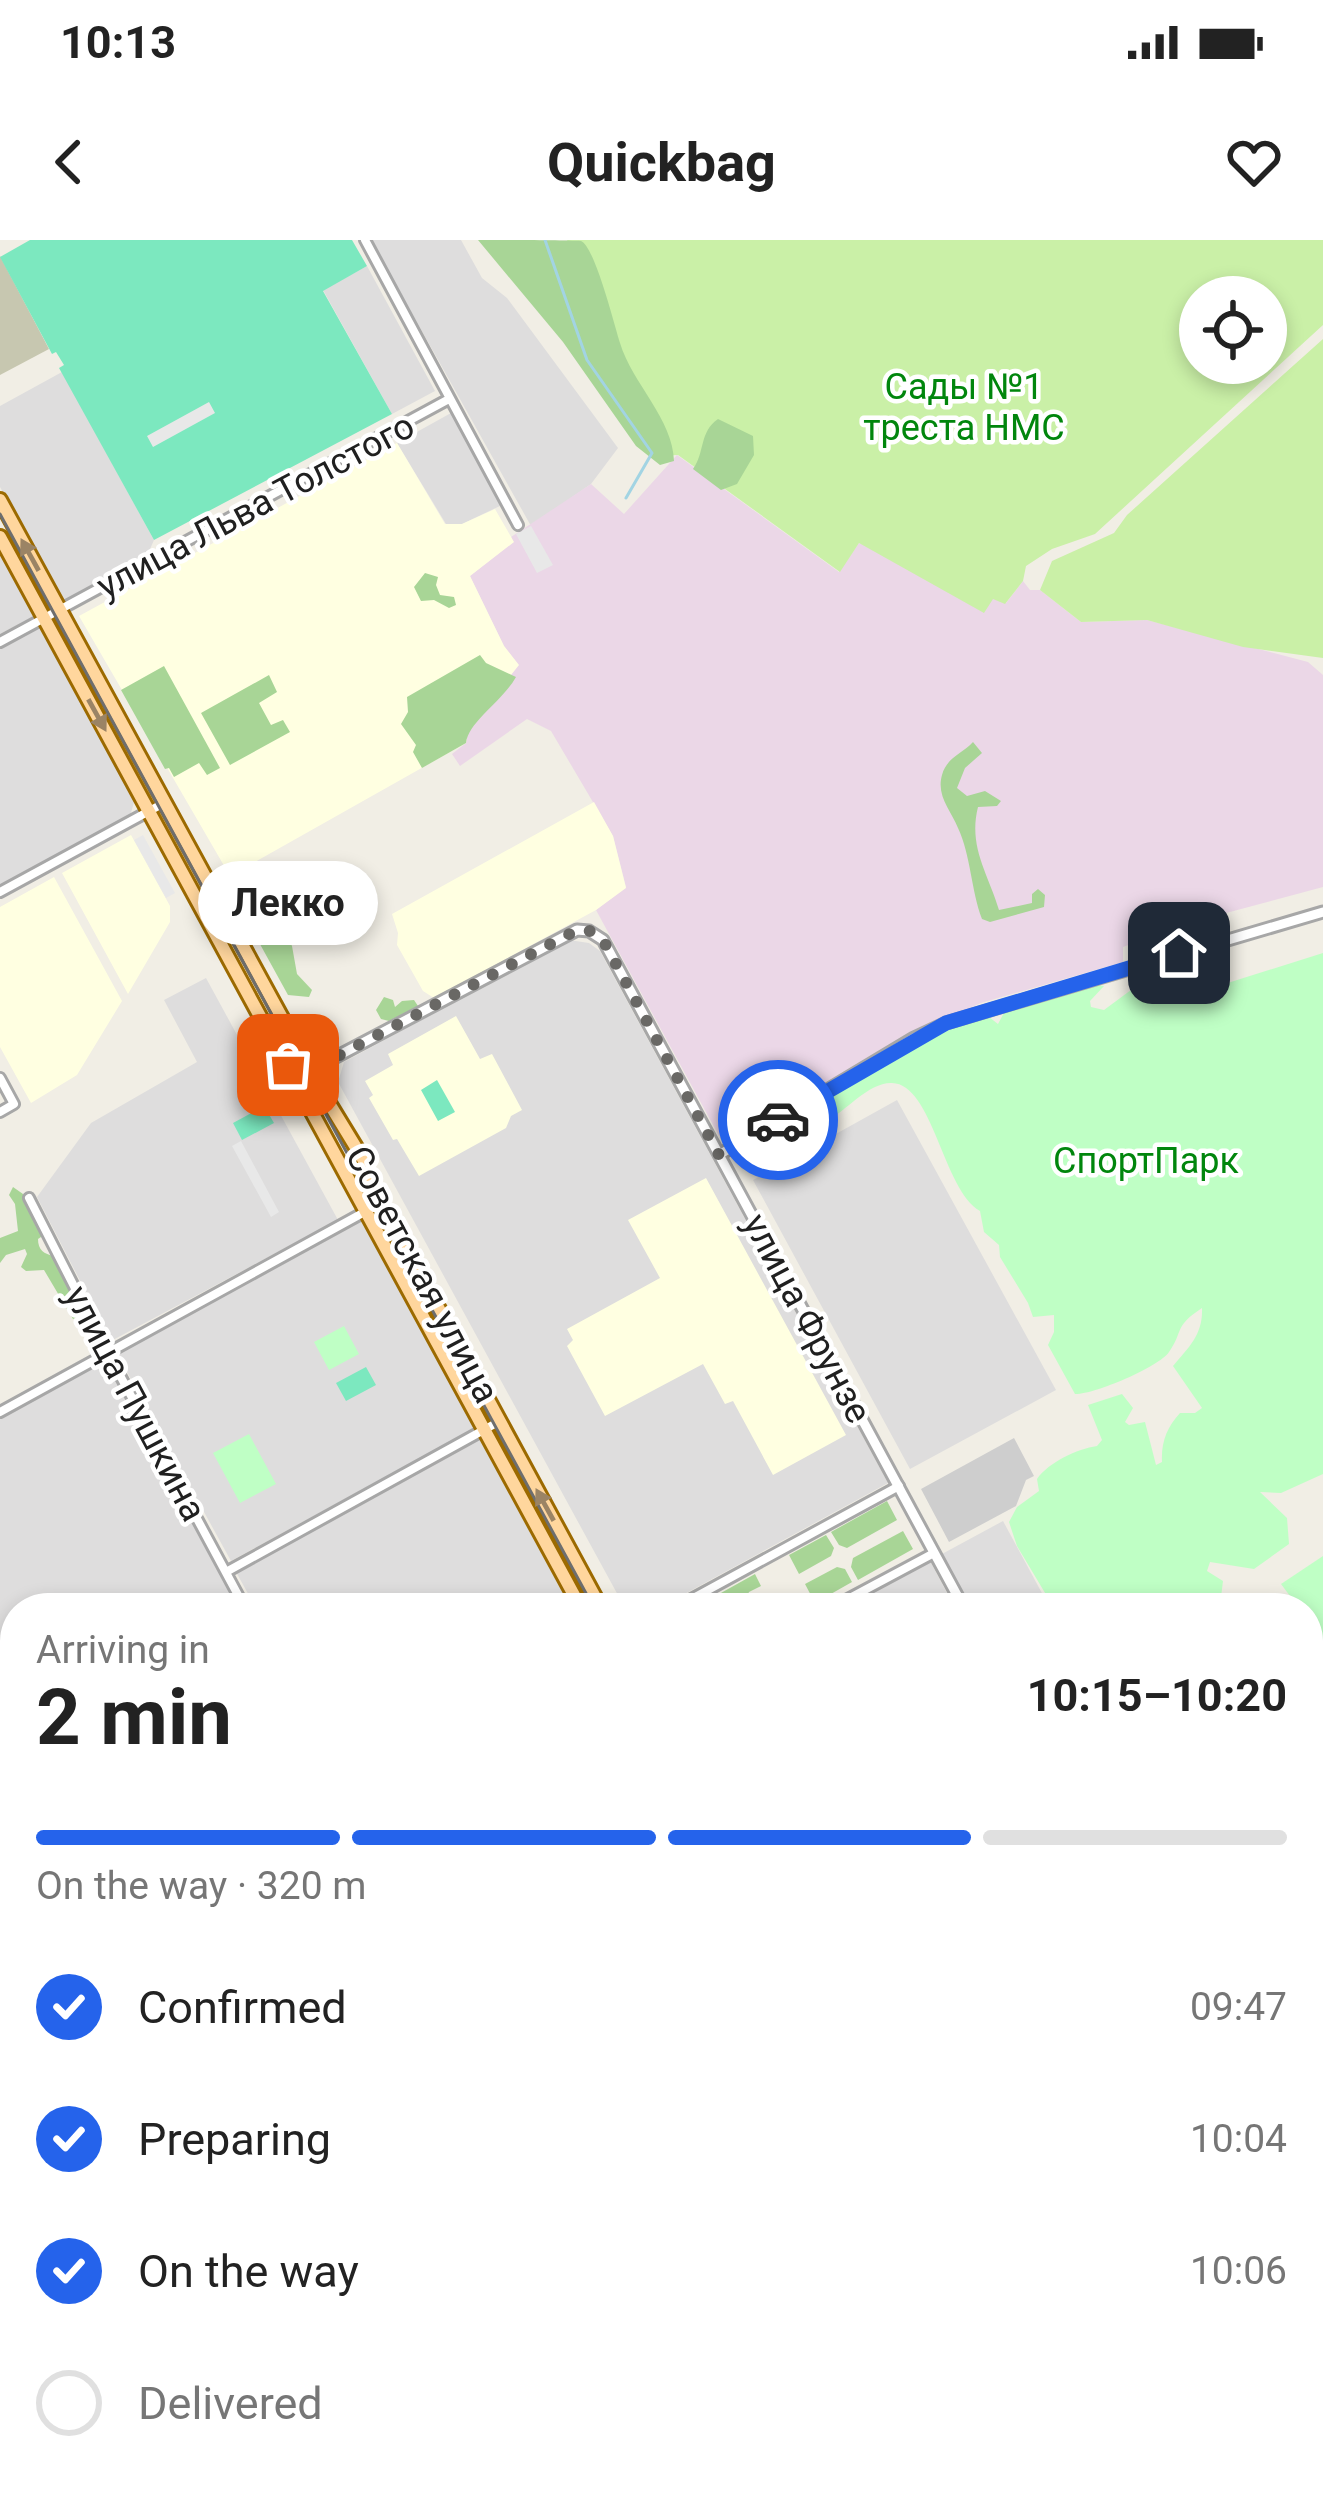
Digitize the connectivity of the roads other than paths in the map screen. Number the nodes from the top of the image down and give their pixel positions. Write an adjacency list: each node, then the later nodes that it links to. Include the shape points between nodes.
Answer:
1 (365, 240): 2 (street)
2 (449, 400): 4 (street); 6 (street, улица Льва Толстого)
3 (0, 500): 6 (main road, Советская улица, one-way to 3)
4 (518, 524)
5 (0, 537): 7 (main road, Советская улица)
6 (60, 610): 7 (street, улица Льва Толстого); 9 (main road, Советская улица)
7 (44, 618): 8 (street); 10 (main road, Советская улица, one-way to 10)
8 (0, 642)
9 (165, 802): 10 (street); 13 (main road, Советская улица)
10 (149, 811): 11 (street); 15 (main road, Советская улица)
11 (0, 892)
12 (1323, 912): 17 (street, via 946,1023)
13 (310, 1071): 15 (street); 17 (street, улица Фрунзе, via 577,930 590,931 603,940); 19 (main road, Советская улица)
14 (0, 1078): 16 (street, via 14,1104)
15 (296, 1078): 20 (main road, Советская улица)
16 (0, 1112)
17 (719, 1155): 25 (street, улица Фрунзе)
18 (29, 1198): 21 (street, улица Пушкина)
19 (381, 1203): 20 (street); 23 (main road, Советская улица)
20 (367, 1211): 21 (street); 24 (main road, Советская улица)
21 (107, 1353): 22 (street); 27 (street, улица Пушкина)
22 (0, 1412)
23 (500, 1421): 24 (street); 30 (main road, Советская улица, one-way to 23)
24 (485, 1429): 27 (street); 29 (main road, Советская улица)
25 (898, 1486): 26 (street, улица Фрунзе); 31 (street)
26 (934, 1553): 32 (street); 33 (street, улица Фрунзе)
27 (226, 1572): 28 (street, улица Пушкина)
28 (237, 1593)
29 (573, 1593)
30 (592, 1593)
31 (702, 1593)
32 (858, 1593)
33 (956, 1593)

